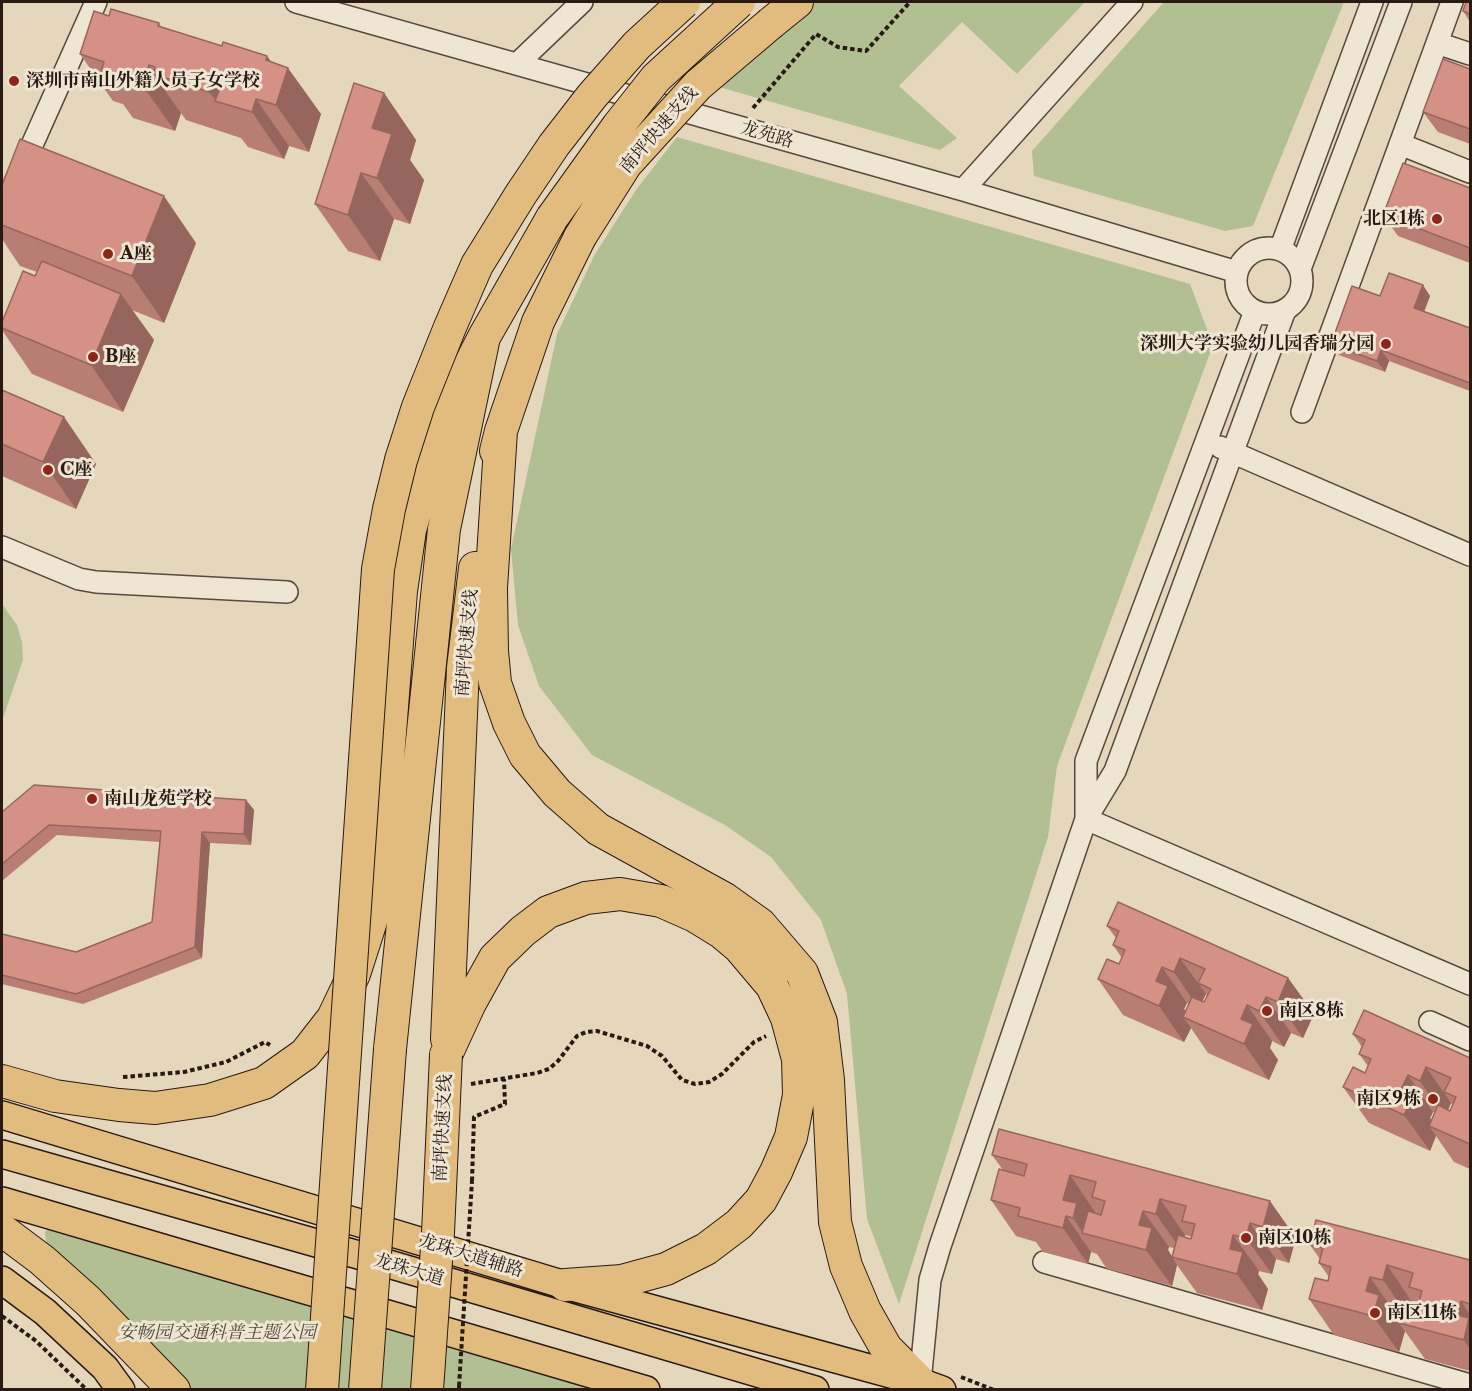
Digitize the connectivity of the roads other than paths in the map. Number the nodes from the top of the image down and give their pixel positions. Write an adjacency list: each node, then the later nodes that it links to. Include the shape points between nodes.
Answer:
1 (96, 2): 17 (street)
2 (296, 2): 13 (street, 龙苑路)
3 (582, 2): 13 (street)
4 (684, 2): 48 (highway, bridge, via 637,45 592,96 554,145 477,265 418,407 401,460 378,569)
5 (739, 2): 23 (highway, 南坪快速支线, bridge, via 656,78 618,126 552,218)
6 (797, 2): 25 (highway, 南坪快速支线, bridge, via 698,85 626,164 580,237 538,322)
7 (1132, 2): 16 (street)
8 (1372, 2): 18 (street)
9 (1401, 2): 19 (street)
10 (1452, 2): 11 (street)
11 (1437, 42): 12 (street); 14 (street)
12 (1470, 54)
13 (517, 64): 16 (street, 龙苑路)
14 (1400, 144): 15 (street); 24 (street)
15 (1470, 172)
16 (963, 190): 20 (street, 龙苑路)
17 (2, 212)
18 (1280, 250): 19 (street, via 1292,257); 20 (street, via 1258,250 1249,255)
19 (1300, 269): 21 (street, via 1300,292)
20 (1237, 272): 22 (street, via 1239,294)
21 (1285, 310): 22 (street, via 1264,314); 27 (street)
22 (1255, 311): 26 (street)
23 (484, 337): 36 (highway, via 457,390 426,472 410,530 401,591 376,893 354,974 333,1018 305,1054 264,1083 210,1100 155,1108 118,1105 55,1096); 49 (highway, 南坪快速支线, bridge, via 444,529 390,1049)
24 (1302, 412)
25 (501, 431): 35 (highway, 南坪快速支线, via 483,510 463,668); 44 (highway, via 491,588 492,651 495,683 509,723 531,763 557,793 598,829 725,899 760,924 802,973 821,1022 835,1222 846,1266 886,1348)
26 (1206, 440): 27 (street); 31 (street, via 1086,761)
27 (1233, 453): 29 (street); 31 (street, via 1115,771)
28 (2, 547): 30 (street, via 79,579 96,582)
29 (1470, 555)
30 (287, 592)
31 (1086, 819): 32 (street); 44 (street, via 933,1269 929,1292)
32 (1470, 984)
33 (1430, 1022): 34 (street)
34 (1470, 1040)
35 (446, 1055): 43 (highway, via 495,958 548,912 586,898 620,894 661,901 695,916 739,947 772,986 787,1018 798,1059 799,1095 791,1137 761,1200 739,1224 706,1249 666,1269 622,1281); 50 (highway, 南坪快速支线, bridge)
36 (2, 1081)
37 (2, 1114): 43 (main road, 龙珠大道辅路)
38 (2, 1154): 52 (main road, 龙珠大道)
39 (2, 1201): 51 (main road)
40 (2, 1230): 47 (highway, via 88,1301)
41 (1044, 1262): 45 (street)
42 (2, 1280): 46 (main road, via 45,1312 105,1368)
43 (565, 1285): 44 (main road, 龙珠大道辅路)
44 (938, 1381)
45 (1470, 1385)
46 (121, 1389)
47 (174, 1389)
48 (322, 1389)
49 (365, 1389)
50 (427, 1389)
51 (646, 1389)
52 (815, 1389)

